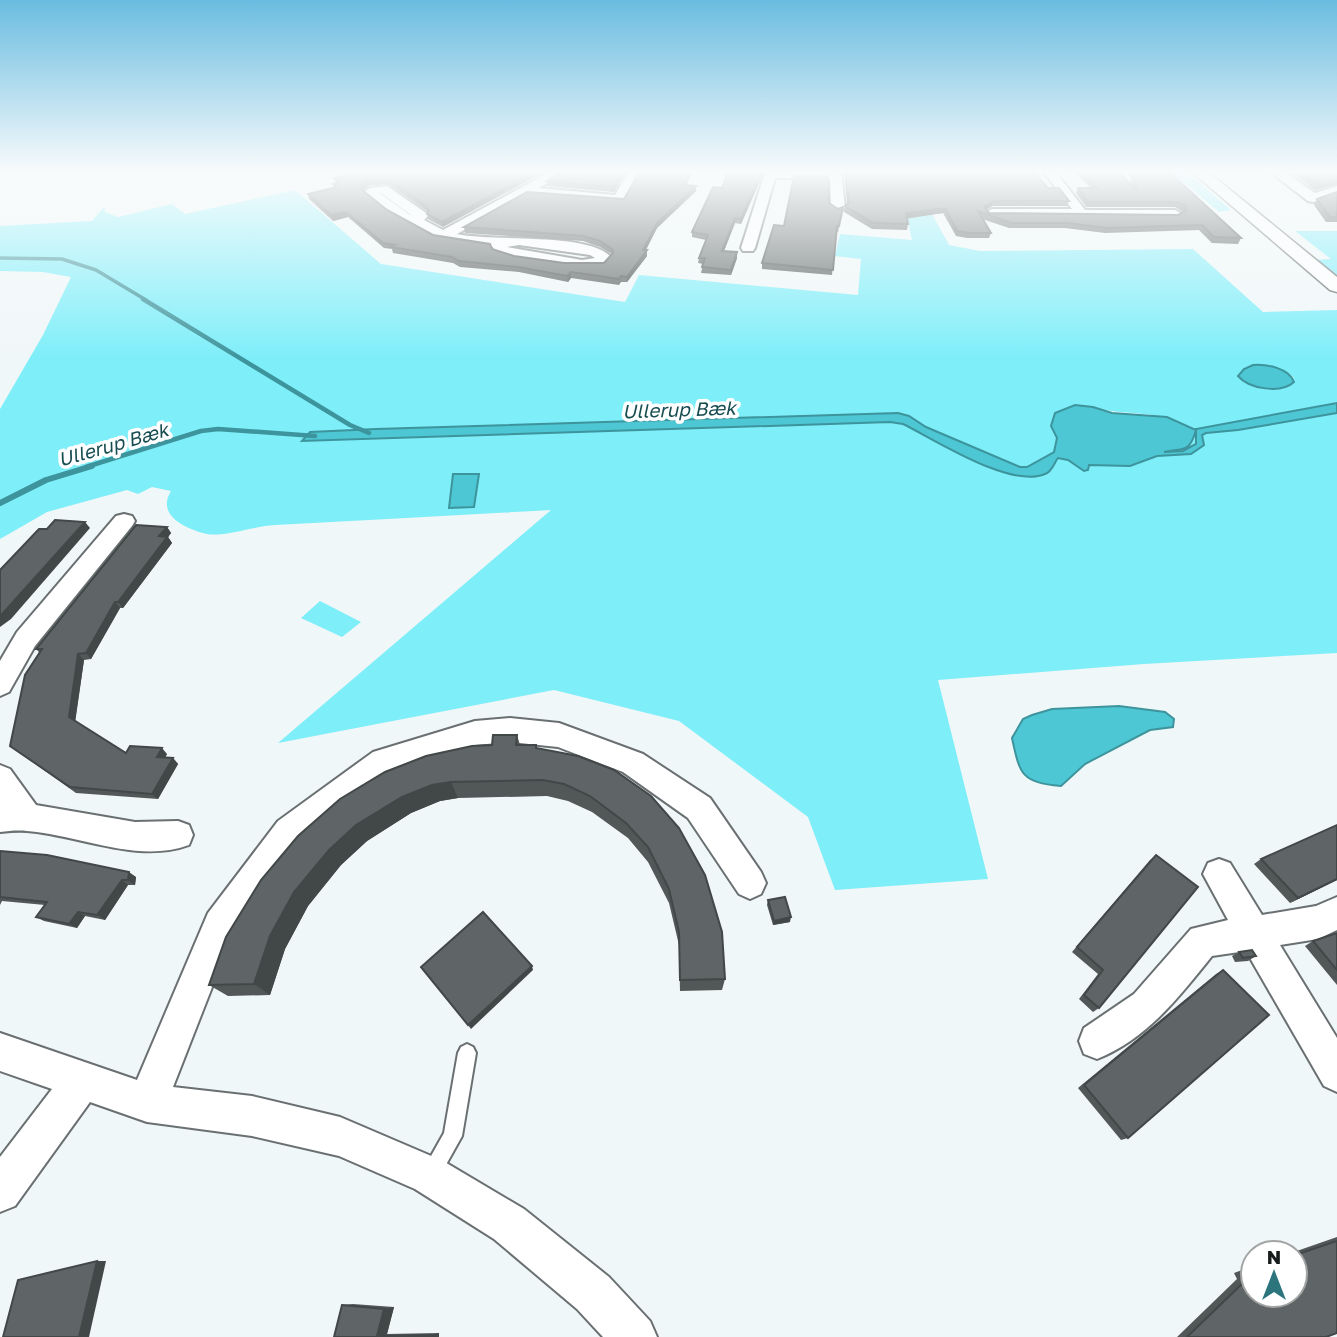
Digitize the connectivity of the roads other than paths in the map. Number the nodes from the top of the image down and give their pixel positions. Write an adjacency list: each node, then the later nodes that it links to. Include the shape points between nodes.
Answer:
1 (436, 233): 5 (street)
2 (448, 233): 5 (street)
3 (752, 233): 7 (street)
4 (1273, 233): 8 (street)
5 (443, 236): 6 (street)
6 (501, 244): 6 (street, via 532,243 594,251 604,257 599,263 582,264 506,253 499,249)
7 (748, 247)
8 (1337, 286)
9 (123, 521): 10 (street)
10 (26, 639): 11 (street); 12 (street)
11 (0, 658)
12 (0, 685)
13 (0, 778): 14 (street)
14 (14, 817): 15 (street, via 135,836)
15 (178, 835)
16 (1219, 874): 19 (street)
17 (750, 883): 25 (street, via 699,808 633,763 559,735 510,730 475,733 383,761 289,831 220,925)
18 (1337, 913): 19 (street, via 1318,922)
19 (1254, 931): 20 (street, via 1203,941 1147,1007); 23 (street)
20 (1097, 1041)
21 (0, 1052): 24 (street)
22 (467, 1053): 26 (lane, via 453,1136)
23 (1337, 1073)
24 (82, 1081): 25 (street); 27 (street)
25 (147, 1103): 26 (street, via 252,1116 340,1137)
26 (429, 1175): 28 (street, via 509,1224 593,1293)
27 (0, 1191)
28 (634, 1337)

